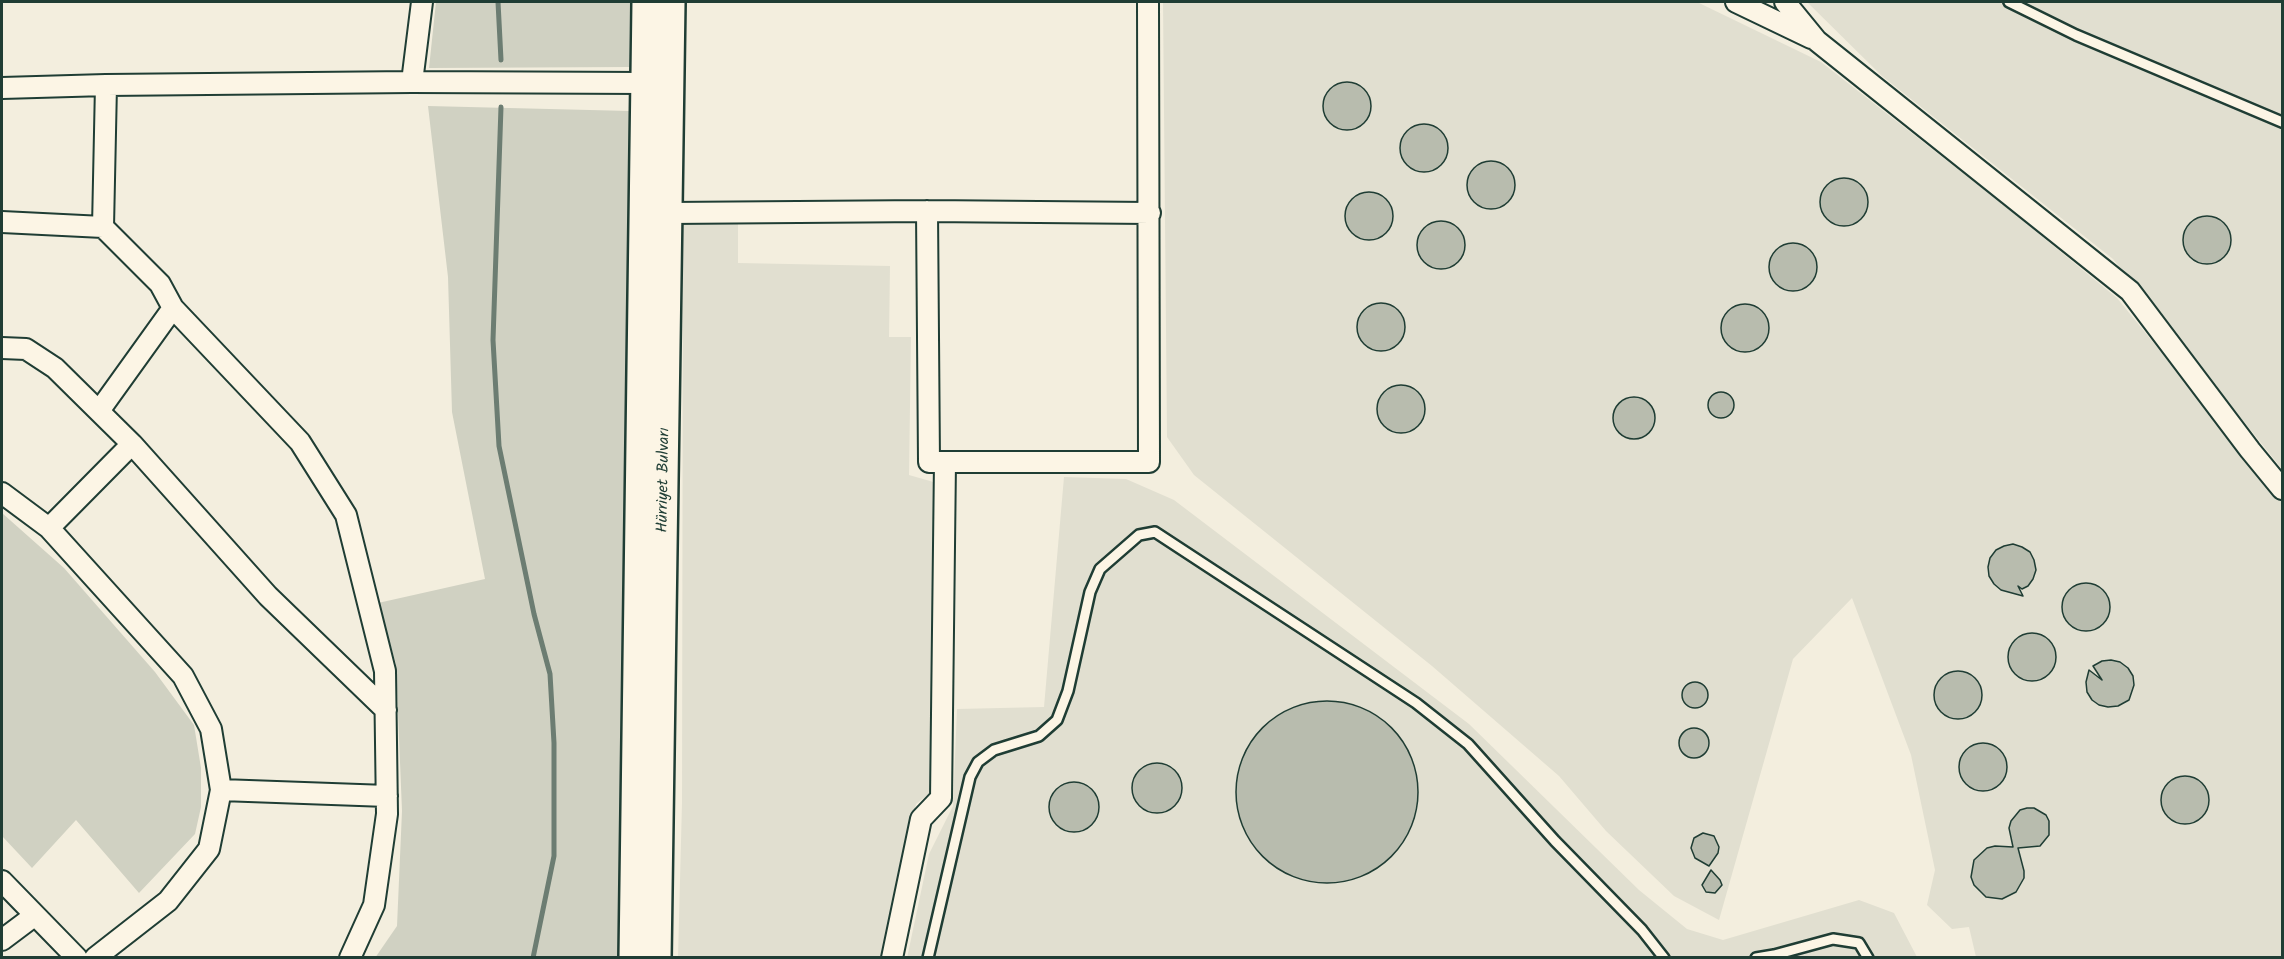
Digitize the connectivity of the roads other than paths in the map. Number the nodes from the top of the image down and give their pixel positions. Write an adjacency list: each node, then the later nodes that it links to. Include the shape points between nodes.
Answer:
1 (422, 2): 9 (street)
2 (646, 2): 10 (main road, Hürriyet Bulvarı)
3 (671, 2): 15 (main road, Hürriyet Bulvarı)
4 (1148, 2): 16 (street)
5 (1736, 2): 8 (street)
6 (1785, 2): 8 (street)
7 (2008, 2): 13 (lane)
8 (1817, 41): 25 (street, via 2130,291)
9 (412, 82): 10 (street); 11 (street)
10 (644, 83): 17 (main road, Hürriyet Bulvarı)
11 (106, 85): 12 (street); 19 (street)
12 (2, 88)
13 (2283, 123)
14 (927, 211): 15 (street); 16 (street); 24 (street, via 929,462)
15 (669, 213): 17 (street); 38 (main road, Hürriyet Bulvarı)
16 (1150, 213): 24 (street, via 1149,462)
17 (642, 216): 37 (main road, Hürriyet Bulvarı)
18 (2, 222): 19 (street)
19 (103, 227): 20 (street, via 160,284)
20 (174, 308): 22 (street); 28 (street, via 300,442 346,515 385,671)
21 (2, 348): 22 (street, via 26,349 55,368)
22 (99, 411): 23 (street)
23 (132, 444): 27 (street); 28 (street, via 268,596)
24 (945, 462): 39 (street, via 941,798 921,819)
25 (2283, 489)
26 (2, 492): 27 (street)
27 (49, 528): 29 (street, via 183,676 211,729)
28 (386, 710): 30 (street)
29 (221, 790): 30 (street); 35 (street, via 210,849 168,901)
30 (387, 796): 36 (street, via 374,905)
31 (2, 881): 32 (street)
32 (34, 916): 33 (street); 34 (street)
33 (2, 940)
34 (77, 957)
35 (95, 957)
36 (350, 957)
37 (633, 957)
38 (657, 957)
39 (892, 957)
40 (928, 957): 41 (lane, via 970,777 978,762 994,750 1039,736 1057,720 1068,691 1090,592 1100,569 1139,535 1155,532 1416,703 1468,744)
41 (1664, 957)
42 (1756, 957): 43 (lane, via 1833,939 1859,943)
43 (1868, 957)

